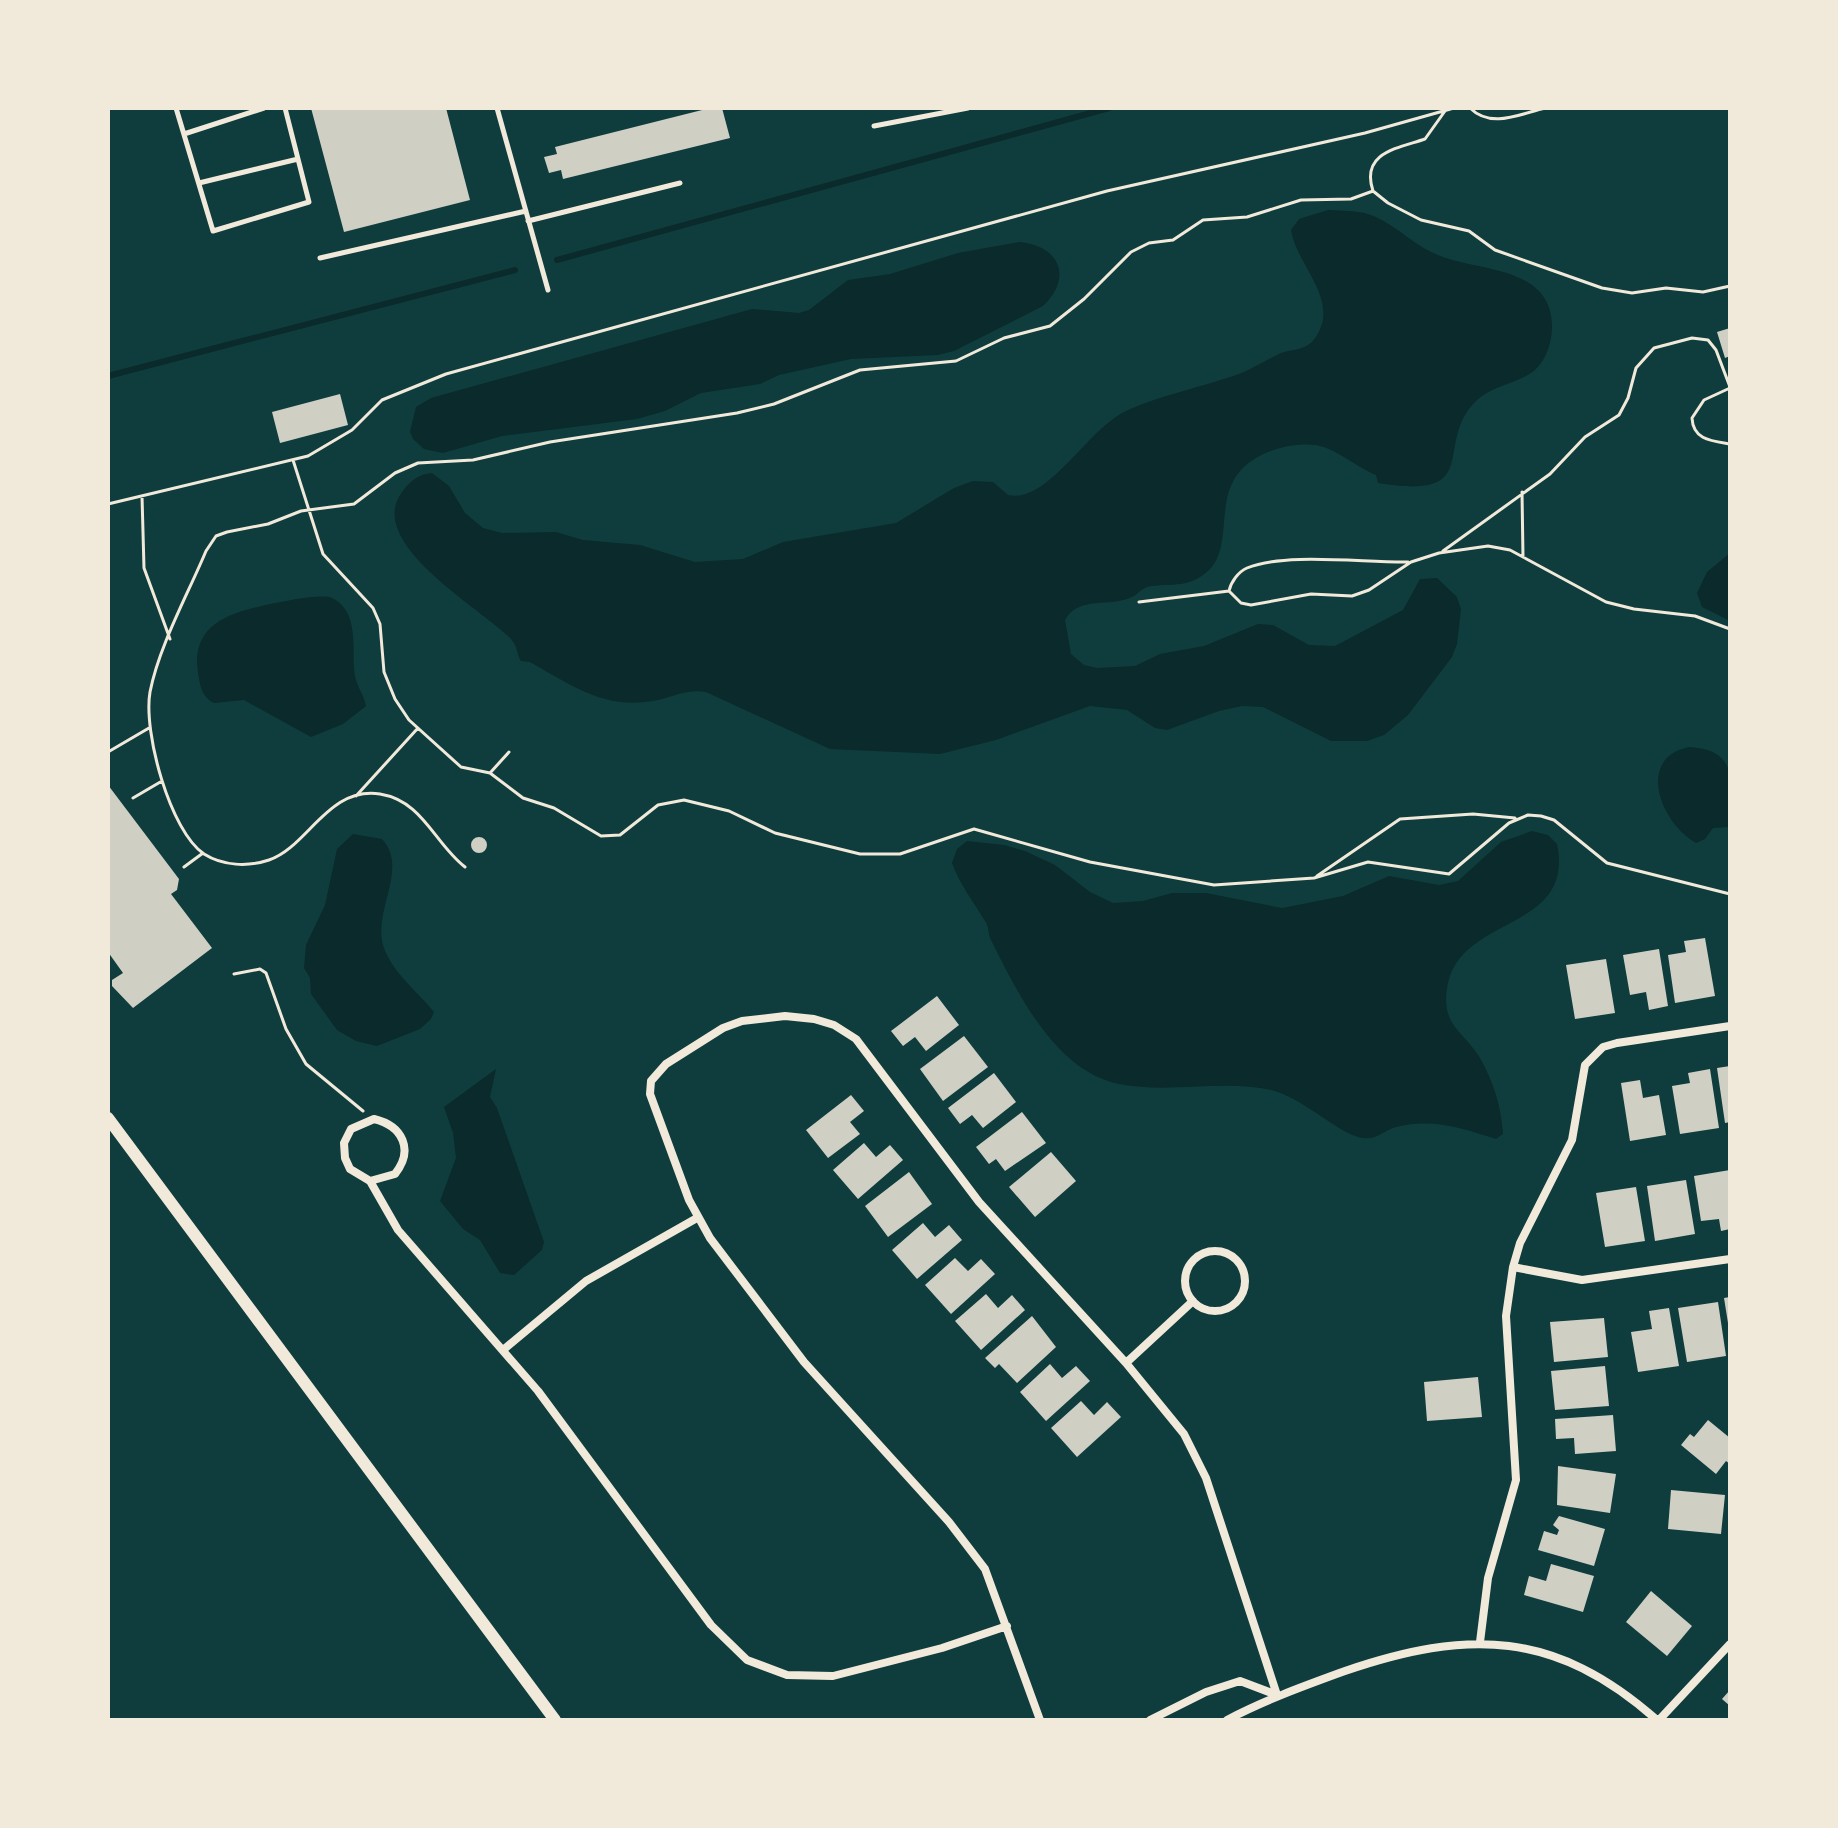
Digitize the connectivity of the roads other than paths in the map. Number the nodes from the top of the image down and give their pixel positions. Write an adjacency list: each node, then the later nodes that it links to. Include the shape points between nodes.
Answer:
1 (176, 108): 7 (lane)
2 (264, 108): 7 (lane)
3 (285, 108): 8 (lane)
4 (497, 108): 11 (lane)
5 (971, 108): 6 (lane)
6 (874, 126)
7 (184, 134): 9 (lane)
8 (298, 159): 9 (lane); 9 (lane, via 309,202 213,231)
9 (199, 183)
10 (680, 183): 12 (lane)
11 (526, 211): 12 (lane); 13 (lane)
12 (528, 221): 14 (lane)
13 (320, 258)
14 (548, 290)
15 (1730, 1026): 20 (street, via 1617,1043 1592,1055 1581,1079 1572,1140)
16 (108, 1118): 28 (street)
17 (370, 1181): 17 (street, via 395,1174 406,1155 398,1130 389,1122 370,1120 351,1129 344,1143 350,1169); 22 (street, via 398,1230)
18 (697, 1218): 22 (street, via 575,1289); 23 (street, via 650,1094 651,1081 658,1070 723,1028 754,1018 814,1019 846,1031 869,1053 979,1202); 24 (street, via 804,1362 968,1545 985,1569)
19 (1730, 1259): 20 (street, via 1582,1280)
20 (1513, 1267): 25 (street, via 1506,1316 1516,1480 1488,1578)
21 (1193, 1301): 21 (street, via 1215,1311 1235,1303 1245,1284 1239,1263 1220,1251 1196,1257 1185,1280); 23 (street)
22 (503, 1350): 24 (street, via 711,1625 747,1660 787,1675 833,1676)
23 (1126, 1363): 27 (street, via 1195,1452)
24 (1007, 1626): 29 (street)
25 (1480, 1642): 27 (street, via 1410,1650); 32 (street, via 1542,1653 1591,1672)
26 (1730, 1644): 32 (street)
27 (1277, 1695): 30 (street, via 1240,1681); 31 (street)
28 (555, 1720)
29 (1040, 1720)
30 (1150, 1720)
31 (1227, 1720)
32 (1658, 1720)

